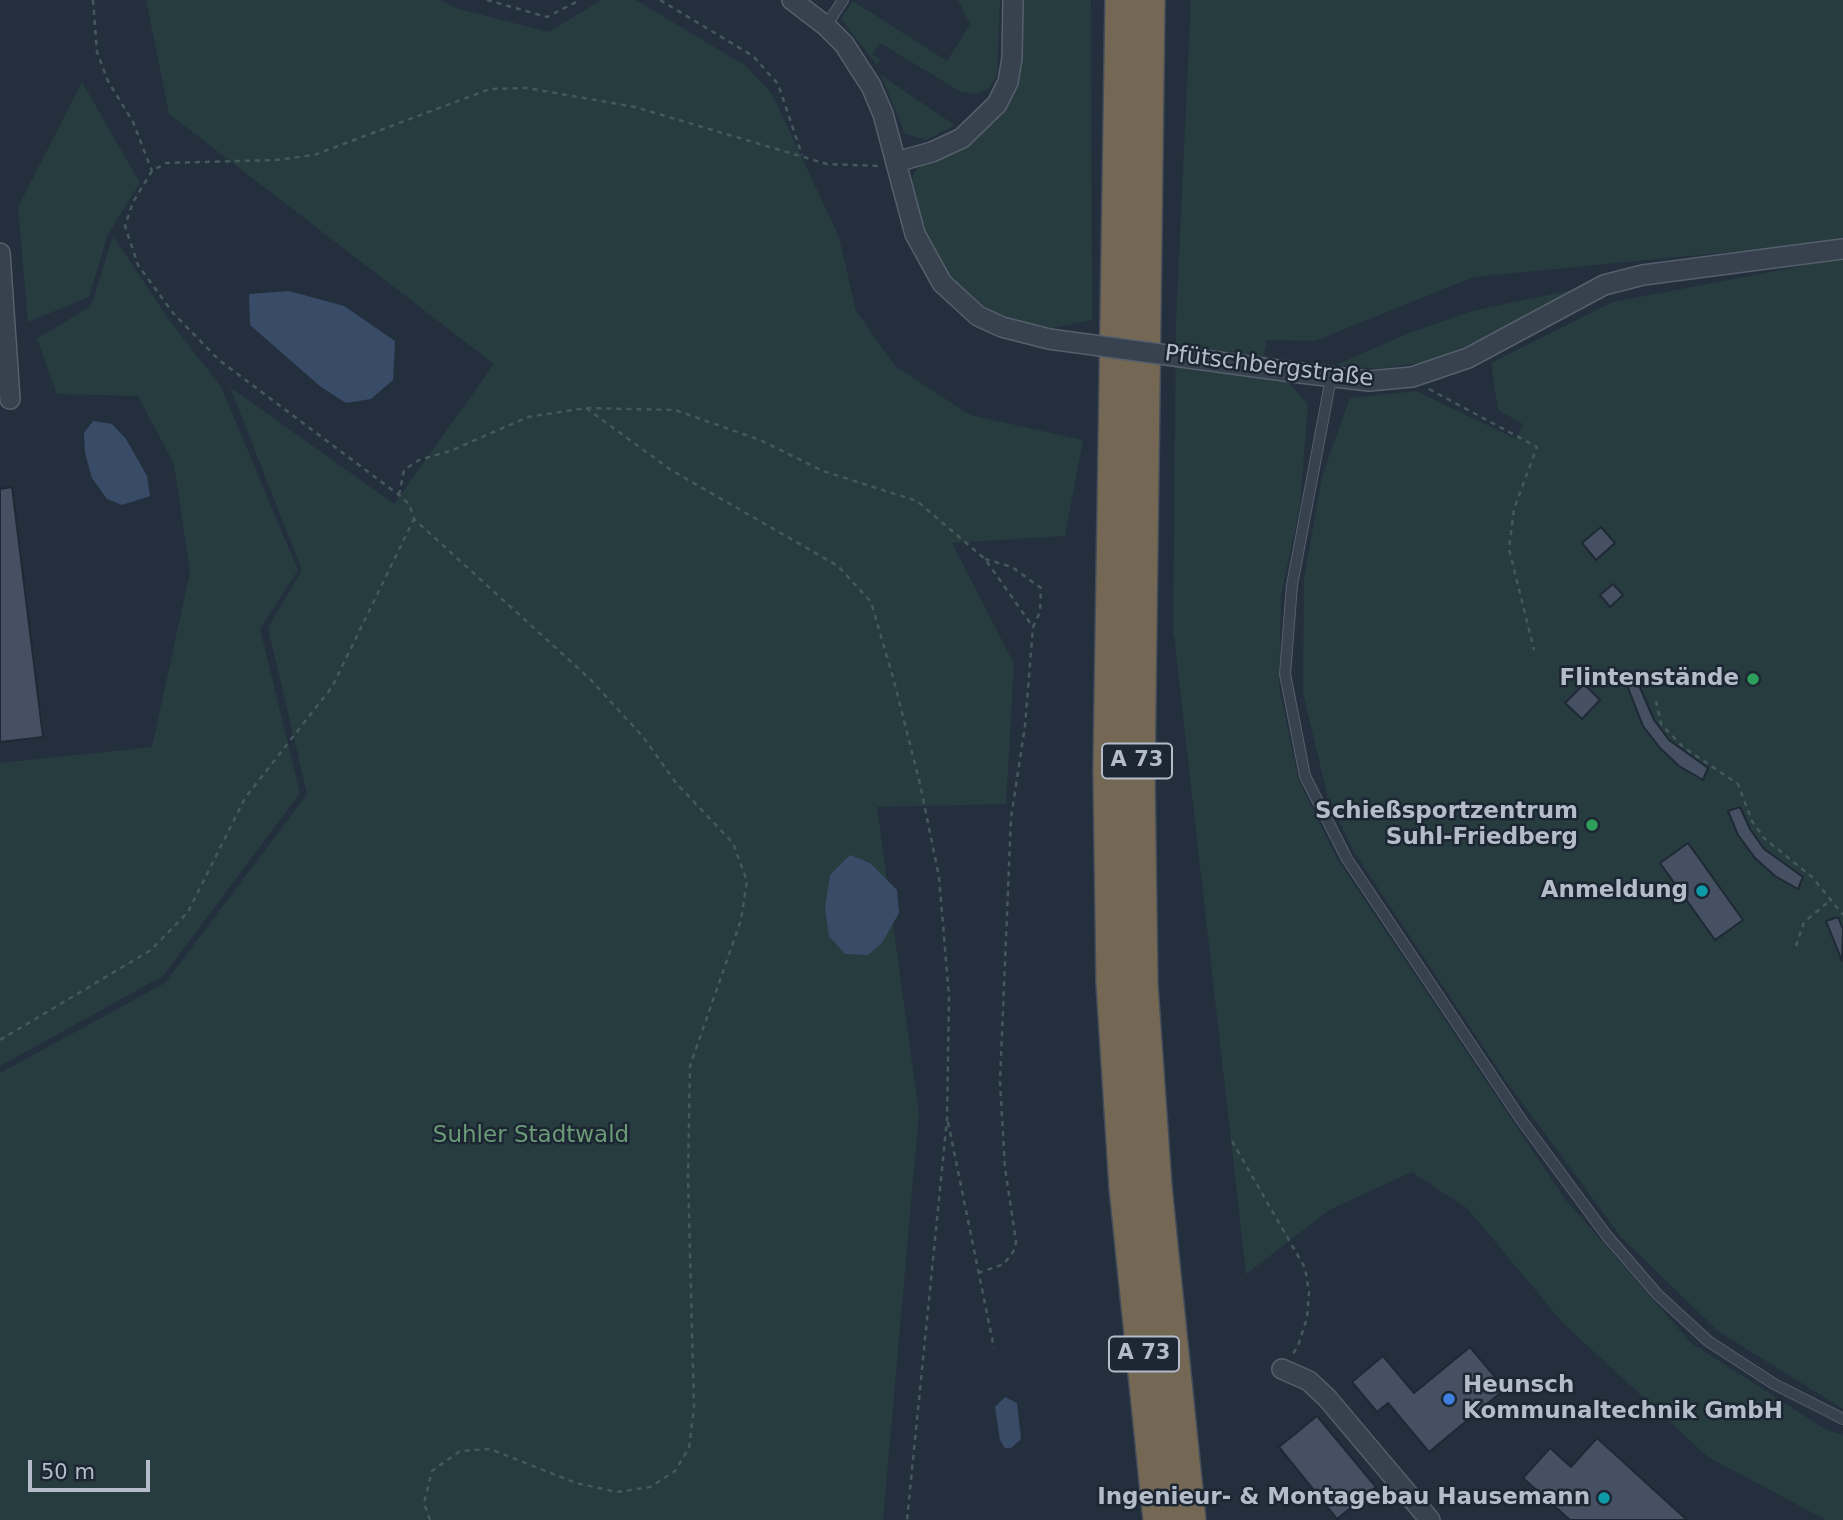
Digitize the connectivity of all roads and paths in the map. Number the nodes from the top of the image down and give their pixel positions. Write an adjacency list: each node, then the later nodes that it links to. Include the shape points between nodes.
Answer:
1 (93, 0): 13 (path, via 97,52)
2 (486, 0): 3 (path, via 547,17)
3 (580, 0)
4 (660, 0): 11 (path, via 753,56 778,84)
5 (792, 0): 10 (street, Pfütschbergstraße)
6 (843, 0): 10 (lane)
7 (1013, 0): 12 (street, via 1013,58 997,104 962,138)
8 (1123, 0): 38 (highway, A 73, via 1111,771 1114,970 1127,1187)
9 (1147, 0): 39 (highway, A 73, via 1137,776 1140,986 1154,1187)
10 (826, 26): 12 (street, Pfütschbergstraße, via 844,44 871,86)
11 (802, 155): 12 (path, via 852,167); 13 (path, via 758,146 635,107 527,88 478,93 314,155 166,163)
12 (896, 162): 17 (street, Pfütschbergstraße, bridge, via 915,234 942,283 978,316 1049,339)
13 (152, 171): 20 (path, via 125,226 138,265 173,313 219,360)
14 (1843, 249): 16 (street, Pfütschbergstraße, via 1643,275 1604,285 1468,358)
15 (0, 253): 18 (street)
16 (1412, 377): 17 (street, Pfütschbergstraße); 24 (path, via 1537,447 1514,509 1509,549)
17 (1331, 378): 35 (lane, via 1292,584 1285,674 1305,776 1347,859 1522,1121 1607,1236 1658,1295 1708,1341 1773,1384)
18 (10, 399)
19 (586, 408): 20 (path, via 528,417 450,452 419,460 404,470); 22 (path, via 675,410 760,440 823,471 917,501); 30 (path, via 671,470 838,566 871,602 914,758 939,877 949,996)
20 (399, 495): 21 (path, via 409,503)
21 (414, 519): 29 (path, via 332,687 245,798 188,912 151,950); 36 (path, via 590,678 644,738 676,783 733,843 747,881 741,920 690,1066 694,1407 689,1448 675,1471 650,1487 617,1492 576,1483 490,1449 460,1451 432,1471 425,1503)
22 (985, 559): 23 (path); 23 (path, via 1012,567 1041,588 1040,612)
23 (1033, 627): 32 (path, via 1011,818 1000,1082 1005,1168 1016,1241 1004,1264)
24 (1534, 650)
25 (1656, 701): 26 (path, via 1661,724 1668,732 1738,783 1752,821 1764,838)
26 (1832, 899): 27 (path); 28 (path, via 1804,922)
27 (1843, 915)
28 (1796, 946)
29 (0, 1040)
30 (947, 1119): 32 (path); 37 (path)
31 (1232, 1141): 34 (path, via 1305,1268 1307,1318 1298,1346)
32 (978, 1273): 33 (path)
33 (994, 1348)
34 (1282, 1369): 40 (street, via 1309,1381 1327,1398)
35 (1843, 1419)
36 (430, 1520)
37 (907, 1520)
38 (1161, 1520)
39 (1188, 1520)
40 (1430, 1520)

